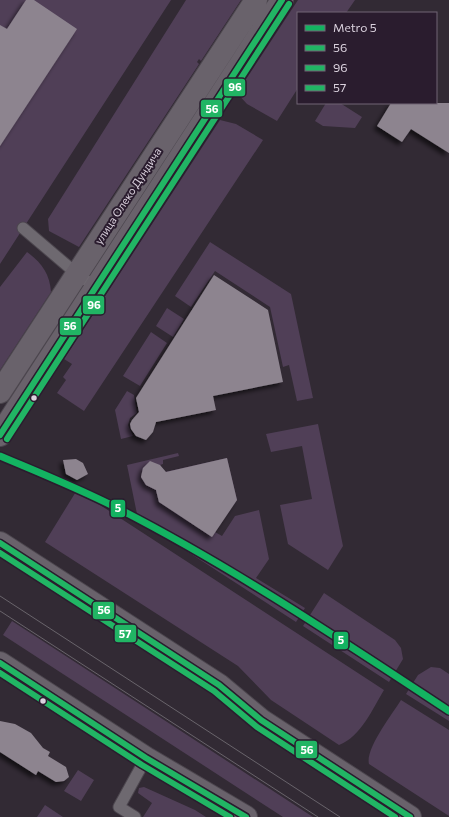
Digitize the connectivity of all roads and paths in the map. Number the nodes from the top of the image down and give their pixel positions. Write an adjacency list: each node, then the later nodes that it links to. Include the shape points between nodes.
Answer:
1 (256, 0): 3 (street, улица Олеко Дундича)
2 (282, 0): 4 (street, улица Олеко Дундича)
3 (198, 88): 4 (lane); 6 (street, улица Олеко Дундича)
4 (217, 100): 7 (street, улица Олеко Дундича)
5 (23, 228): 6 (lane)
6 (77, 274): 7 (lane); 8 (street, улица Олеко Дундича)
7 (96, 287): 9 (street, улица Олеко Дундича)
8 (0, 392)
9 (0, 435)
10 (0, 543): 15 (street, via 219,685 261,720)
11 (0, 664): 12 (street)
12 (146, 758): 13 (lane, via 119,807); 14 (street)
13 (135, 817)
14 (244, 817)
15 (410, 817)

